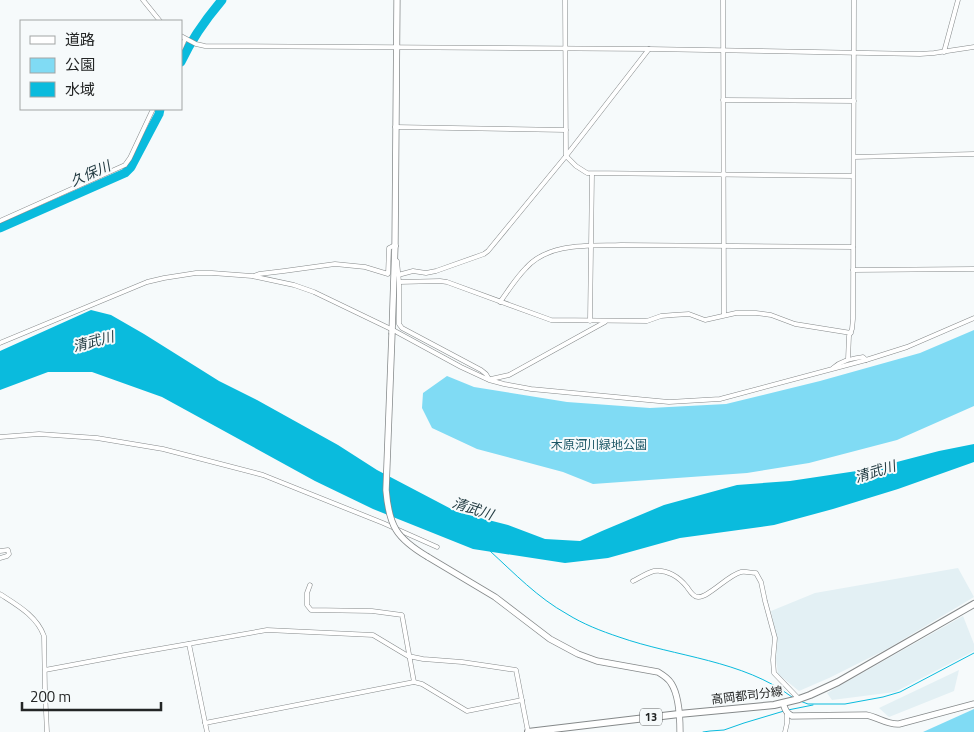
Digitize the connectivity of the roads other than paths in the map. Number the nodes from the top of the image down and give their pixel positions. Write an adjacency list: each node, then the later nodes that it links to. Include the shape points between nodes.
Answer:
1 (143, 0): 7 (street)
2 (397, 0): 10 (street)
3 (565, 0): 11 (street)
4 (723, 0): 13 (street)
5 (854, 0): 14 (street)
6 (958, 0): 15 (street)
7 (159, 20)
8 (183, 38): 10 (street, via 205,46)
9 (974, 47): 15 (street)
10 (396, 48): 11 (street); 19 (street)
11 (565, 48): 12 (street); 20 (street)
12 (649, 49): 13 (street); 22 (street)
13 (723, 50): 14 (street); 16 (street)
14 (854, 52): 15 (street); 17 (street)
15 (944, 52)
16 (723, 100): 17 (street); 25 (street)
17 (854, 101): 23 (street)
18 (153, 110): 27 (street, via 125,165)
19 (396, 127): 20 (street); 28 (street)
20 (566, 130): 22 (street)
21 (974, 154): 23 (street)
22 (566, 156): 24 (street, via 576,166); 34 (street, via 484,254 436,271)
23 (854, 157): 26 (street)
24 (592, 174): 25 (street); 29 (street)
25 (723, 174): 26 (street); 30 (street)
26 (853, 176): 31 (street)
27 (0, 221)
28 (395, 245): 34 (street); 35 (street, via 389,248 388,274 366,267 336,264); 42 (street)
29 (590, 246): 30 (street); 37 (street, via 566,248 543,255 527,267); 40 (street)
30 (723, 246): 31 (street); 38 (street)
31 (853, 247): 33 (street)
32 (974, 269): 33 (street)
33 (853, 270): 43 (street)
34 (398, 275): 36 (street)
35 (252, 276): 42 (street, via 314,292); 44 (street, via 196,273 147,282)
36 (398, 282): 37 (street, via 440,281); 48 (street, via 399,324 402,328 481,370)
37 (500, 302): 40 (street, via 551,320)
38 (724, 315): 41 (street, via 706,320 689,314 673,314 647,321); 43 (street, via 771,315 795,324)
39 (974, 318): 46 (street, via 907,347)
40 (590, 321): 41 (street)
41 (607, 321): 48 (street, via 509,375)
42 (393, 332): 48 (street); 66 (street, bridge, via 386,490 390,517 399,534 418,551 495,597 550,639 578,654 597,661 658,672 671,683)
43 (851, 333): 45 (street)
44 (0, 343)
45 (848, 359): 46 (street); 47 (street)
46 (866, 360): 47 (street)
47 (831, 369): 48 (street, via 720,398 669,402 531,389)
48 (489, 380)
49 (0, 437): 50 (street, via 39,434 97,438 163,449 263,475)
50 (438, 547)
51 (0, 551): 52 (street, via 8,550 9,554)
52 (0, 558)
53 (633, 581): 61 (street, via 652,572 665,572 682,580 698,597 740,572 756,573 775,638 774,673)
54 (310, 585): 58 (street, via 307,605 312,610 402,615)
55 (0, 595): 59 (street, via 24,610 42,629)
56 (974, 604): 61 (main road, 高岡都司分線 / 13, via 838,682)
57 (189, 644): 58 (street, via 267,630 373,635); 59 (street); 67 (street)
58 (408, 656): 60 (street); 62 (street, via 516,670)
59 (45, 670): 68 (street)
60 (414, 682): 62 (street, via 467,710); 67 (street)
61 (799, 699): 63 (main road, 高岡都司分線 / 13)
62 (522, 700): 70 (street)
63 (783, 703): 65 (street); 66 (main road, 高岡都司分線 / 13)
64 (974, 704): 65 (street, via 900,724 866,715 792,716)
65 (788, 713): 72 (street)
66 (679, 714): 70 (main road, 高岡都司分線 / 13); 71 (street)
67 (205, 723): 69 (street)
68 (47, 732)
69 (207, 732)
70 (528, 732)
71 (680, 732)
72 (785, 732)

